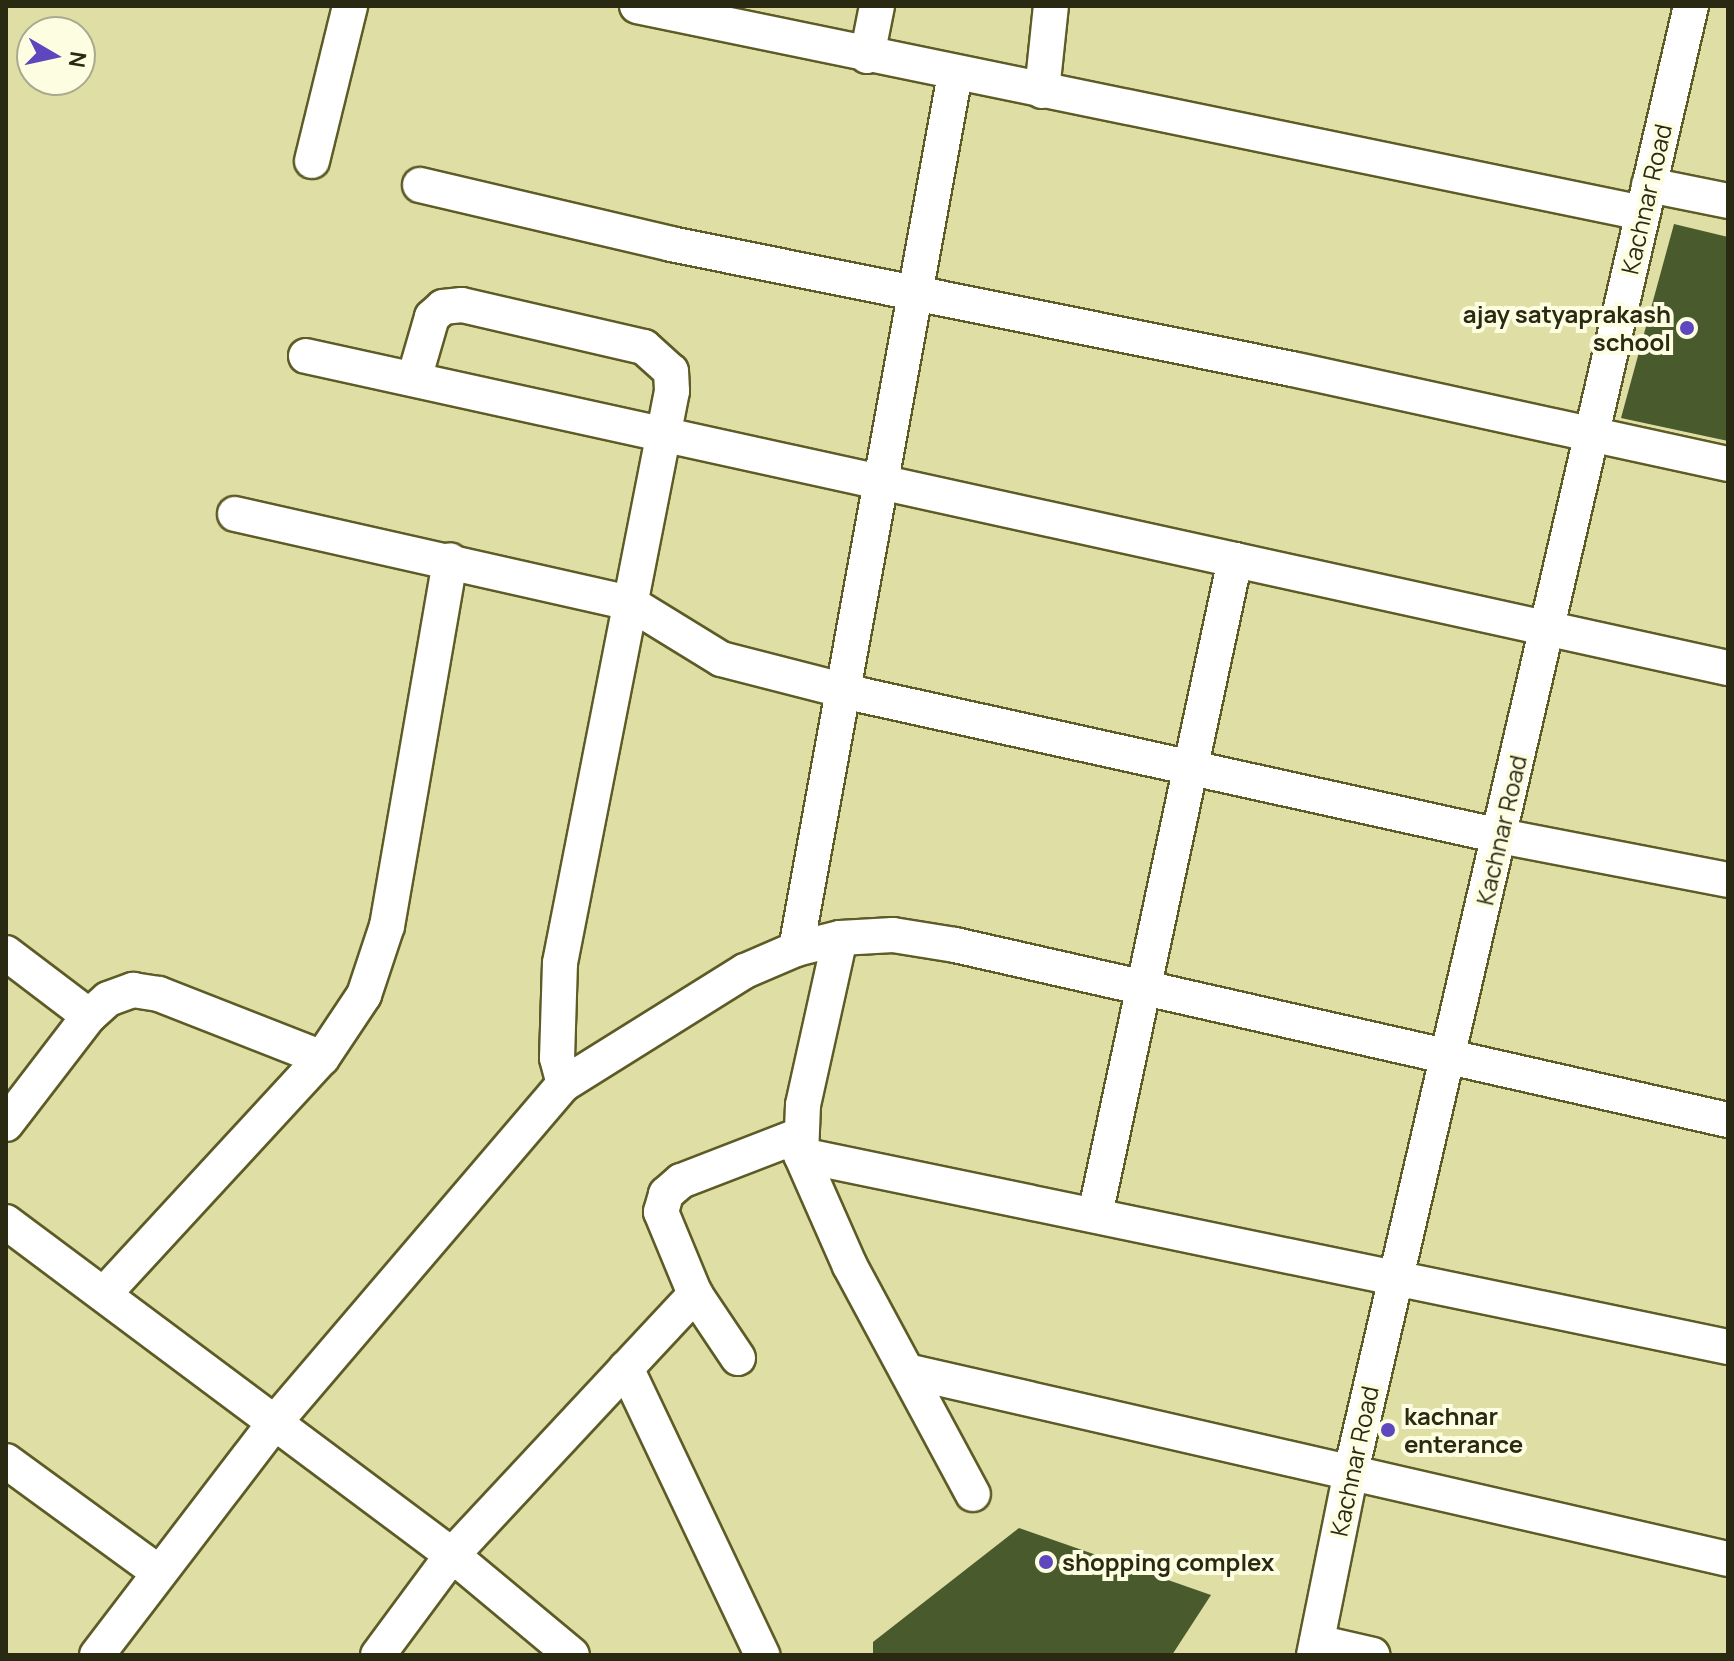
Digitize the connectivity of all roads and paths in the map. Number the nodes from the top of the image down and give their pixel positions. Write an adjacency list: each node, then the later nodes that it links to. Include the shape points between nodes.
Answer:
1 (350, 6): 10 (street)
2 (637, 6): 6 (street)
3 (877, 6): 7 (street)
4 (1051, 6): 9 (street)
5 (1691, 6): 12 (street, Kachnar Road)
6 (718, 14): 7 (street)
7 (867, 56): 8 (street)
8 (955, 74): 9 (street); 14 (street)
9 (1042, 91): 12 (street)
10 (312, 161)
11 (420, 185): 14 (street)
12 (1646, 199): 13 (street); 18 (street, Kachnar Road)
13 (1728, 201)
14 (914, 296): 18 (street); 20 (street)
15 (306, 356): 16 (street)
16 (414, 379): 17 (street); 17 (street, via 432,317 443,307 462,305 644,347 671,371)
17 (663, 433): 20 (street); 24 (street)
18 (1589, 433): 19 (street); 25 (street, Kachnar Road)
19 (1728, 464)
20 (882, 480): 23 (street); 27 (street)
21 (235, 514): 22 (street)
22 (450, 560): 24 (street); 36 (street, via 387,926 364,995)
23 (1235, 560): 25 (street); 28 (street)
24 (630, 603): 27 (street, via 721,659); 38 (street, via 560,963 557,1058)
25 (1549, 630): 26 (street); 29 (street, Kachnar Road)
26 (1728, 668)
27 (840, 690): 28 (street); 32 (street)
28 (1194, 767): 29 (street); 34 (street)
29 (1500, 836): 30 (street); 37 (street, Kachnar Road)
30 (1728, 880)
31 (840, 938): 32 (street); 34 (street, via 893,935 955,945); 41 (street)
32 (796, 949): 38 (street, via 745,971)
33 (6, 953): 35 (street)
34 (1146, 989): 37 (street); 42 (street)
35 (89, 1016): 36 (street, via 108,999 133,990 159,994); 40 (street)
36 (322, 1058): 45 (street)
37 (1447, 1059): 39 (street); 44 (street, Kachnar Road)
38 (564, 1084): 51 (street)
39 (1728, 1120)
40 (6, 1124)
41 (800, 1145): 42 (street); 46 (street, via 681,1181 666,1194 661,1212); 50 (street, via 850,1266)
42 (1095, 1215): 44 (street)
43 (6, 1222): 45 (street)
44 (1396, 1276): 47 (street); 53 (street, Kachnar Road)
45 (104, 1294): 51 (street)
46 (695, 1294): 48 (street); 49 (street)
47 (1728, 1347)
48 (738, 1358)
49 (626, 1368): 55 (street); 62 (street)
50 (907, 1371): 53 (street); 54 (street)
51 (275, 1422): 55 (street); 57 (street)
52 (6, 1461): 57 (street)
53 (1350, 1476): 56 (street); 58 (street, Kachnar Road)
54 (973, 1494)
55 (452, 1555): 60 (street); 61 (street)
56 (1728, 1559)
57 (158, 1572): 59 (street)
58 (1316, 1649): 63 (street)
59 (97, 1655)
60 (378, 1655)
61 (572, 1655)
62 (762, 1655)
63 (1373, 1655)

